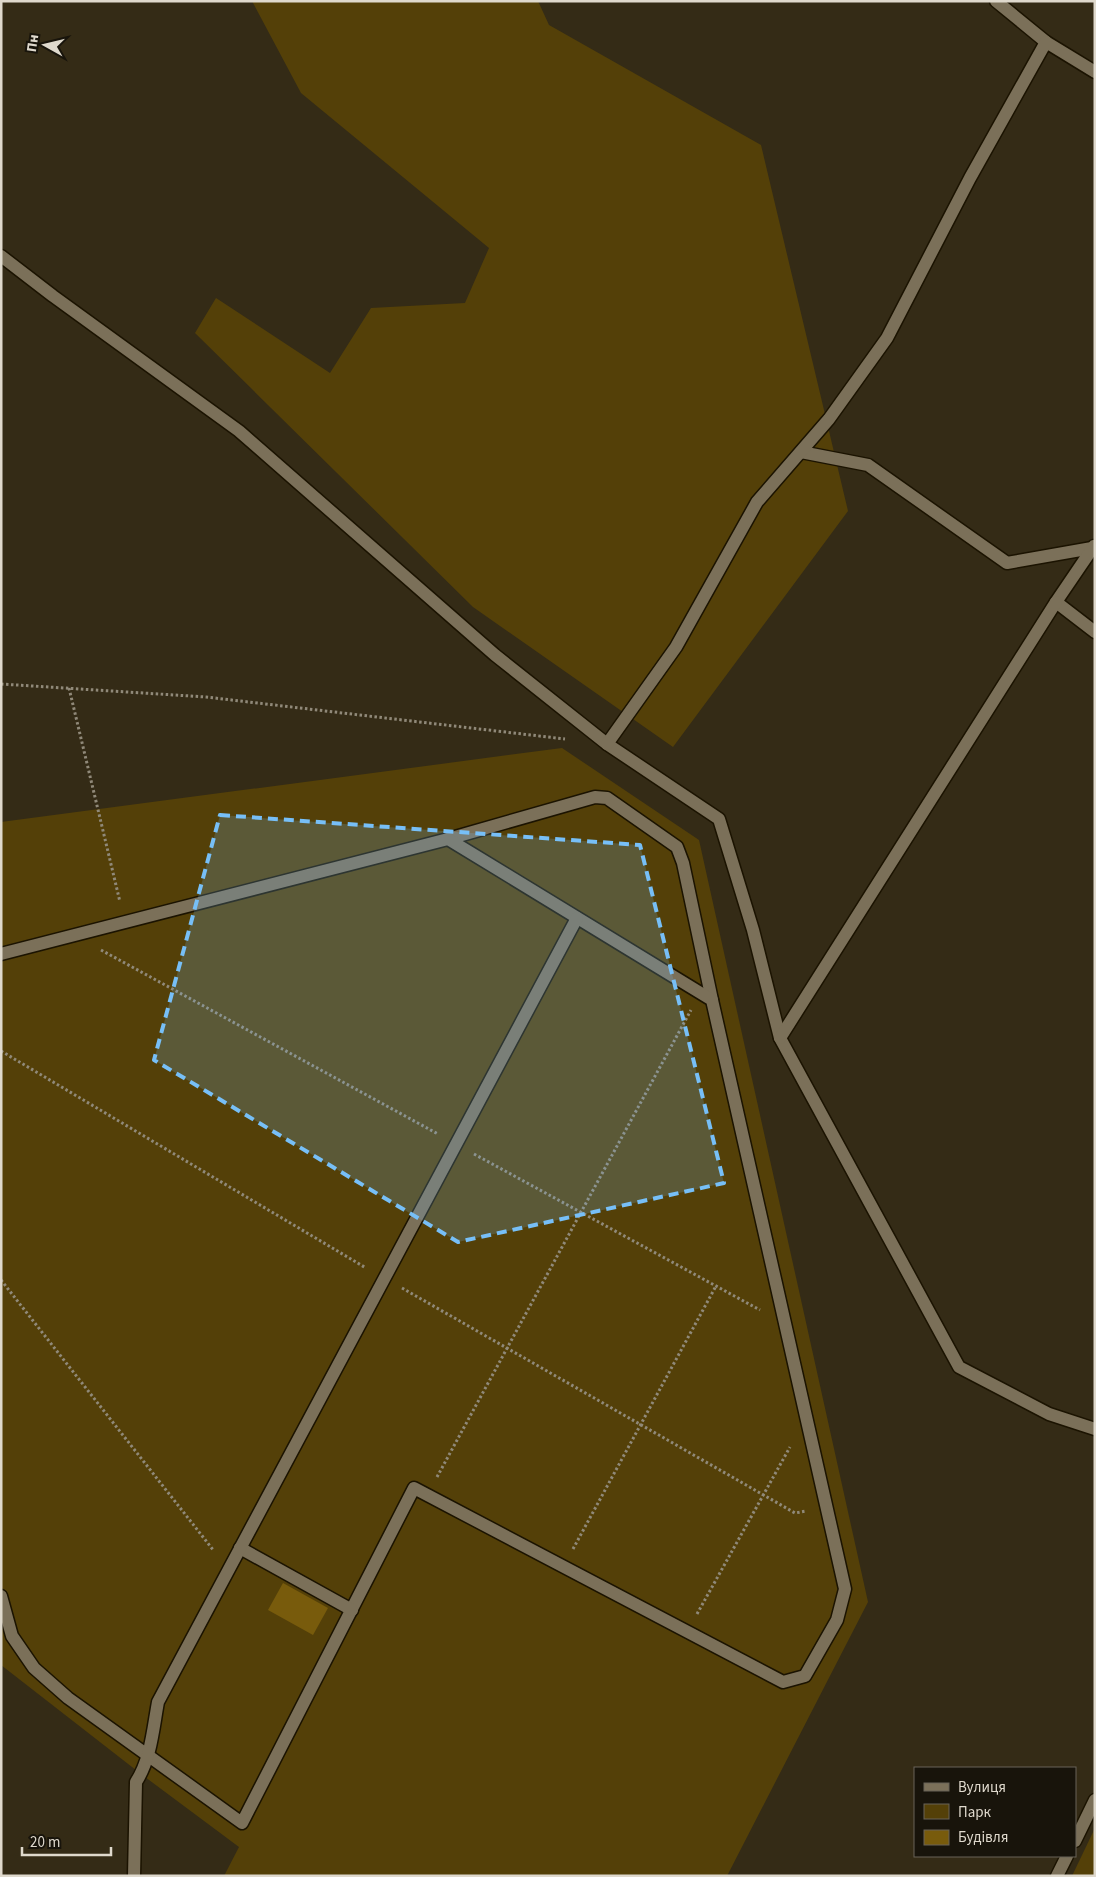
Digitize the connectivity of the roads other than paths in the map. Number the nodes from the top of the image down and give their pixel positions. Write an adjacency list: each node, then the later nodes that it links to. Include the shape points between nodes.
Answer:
1 (996, 1): 2 (street)
2 (1046, 42): 3 (street); 5 (street, via 974,169 886,338 829,419)
3 (1095, 72)
4 (1, 256): 9 (street, via 238,431 495,655)
5 (801, 452): 6 (street, via 868,465 1007,563); 9 (street, via 757,502 676,648)
6 (1093, 546): 7 (street)
7 (1056, 602): 8 (street); 14 (street)
8 (1095, 632)
9 (607, 744): 14 (street, via 719,819 753,930)
10 (448, 840): 11 (street); 12 (street); 13 (street, via 595,797 607,798 677,847 683,862)
11 (577, 918): 13 (street); 16 (street)
12 (1, 954)
13 (706, 997): 18 (street, via 845,1589 837,1620 804,1676 783,1682 414,1488)
14 (780, 1038): 15 (street, via 959,1367 1049,1414)
15 (1095, 1429)
16 (240, 1548): 18 (street); 19 (street, via 158,1702)
17 (1, 1596): 19 (street, via 12,1636 34,1668 68,1698)
18 (352, 1610): 19 (street, via 242,1822)
19 (148, 1755): 23 (street, via 136,1782)
20 (1095, 1800): 21 (street)
21 (1076, 1838)
22 (1067, 1857): 24 (street)
23 (134, 1876)
24 (1058, 1876)

